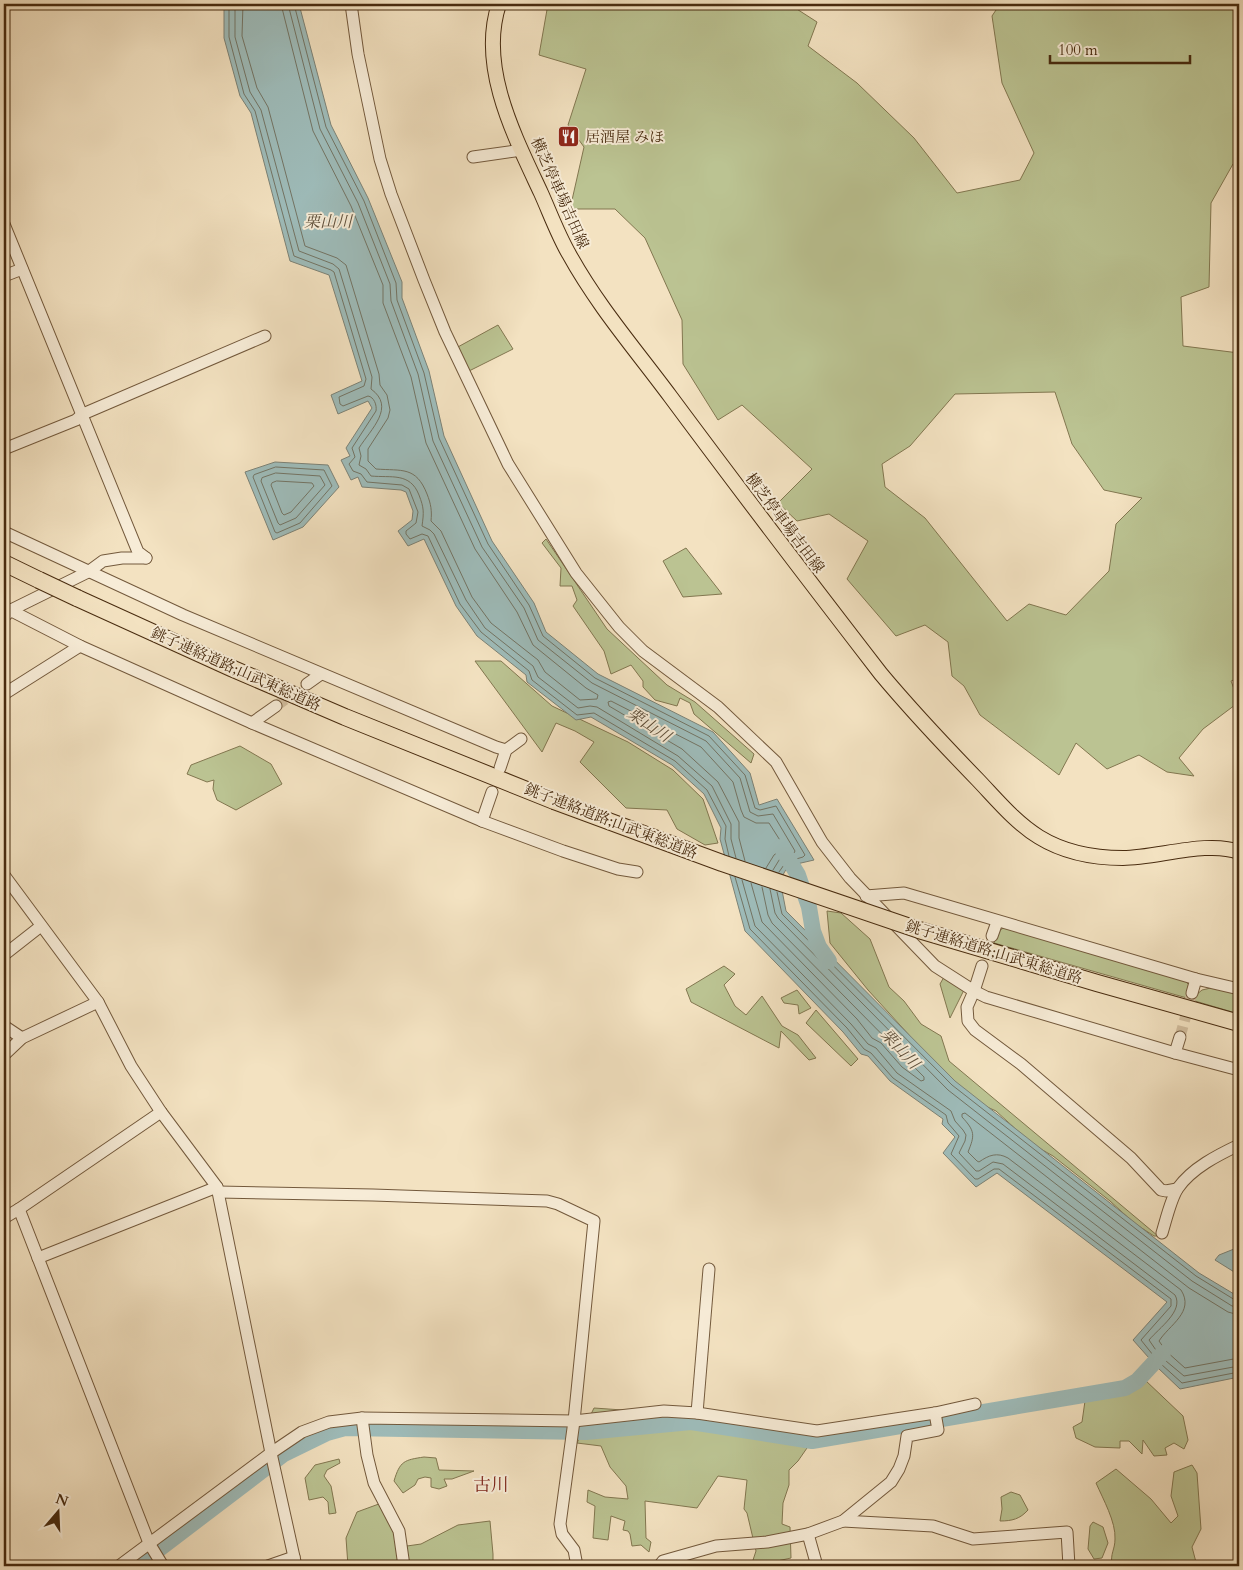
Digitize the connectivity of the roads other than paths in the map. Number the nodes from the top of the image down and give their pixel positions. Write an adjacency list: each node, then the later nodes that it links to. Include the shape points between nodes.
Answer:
1 (351, 4): 29 (street, via 374,132 391,194 445,332 508,464 576,572 619,627 643,651 718,707 776,762 822,842)
2 (499, 4): 3 (main road, 横芝停車場吉田線, via 493,46 497,83)
3 (522, 150): 4 (street); 26 (main road, 横芝停車場吉田線, via 568,253 608,316 881,674 1013,817 1040,838 1081,854 1125,858 1188,850 1229,848)
4 (473, 157)
5 (4, 224): 6 (street)
6 (22, 269): 7 (street); 9 (street)
7 (4, 276)
8 (265, 336): 9 (street)
9 (83, 414): 10 (street, via 76,420); 13 (street, via 138,552 146,558 103,561)
10 (4, 449)
11 (4, 532): 13 (street)
12 (4, 563): 40 (highway, 銚子連絡道路;山武東総道路, bridge, via 292,694 554,801 919,930)
13 (88, 572): 14 (street); 16 (street)
14 (6, 611): 15 (street)
15 (80, 646): 18 (street); 20 (street)
16 (321, 674): 17 (street); 22 (street)
17 (307, 684)
18 (4, 694)
19 (276, 706): 20 (street)
20 (252, 723): 25 (street)
21 (521, 739): 22 (street)
22 (506, 750): 23 (street)
23 (500, 768)
24 (492, 792): 25 (street)
25 (482, 821): 27 (street, via 563,851)
26 (1239, 852)
27 (637, 872)
28 (4, 875): 31 (street)
29 (866, 896): 30 (street, via 904,894); 37 (street, via 935,966)
30 (997, 922): 32 (street); 35 (street)
31 (42, 926): 33 (street); 39 (street)
32 (992, 936)
33 (4, 955)
34 (982, 966): 37 (street)
35 (1196, 979): 36 (street); 38 (street)
36 (1239, 989)
37 (974, 991): 44 (street, via 996,1001); 49 (street, via 967,1008 968,1021 975,1030 1029,1070 1131,1158 1161,1190)
38 (1192, 993)
39 (98, 1002): 43 (street); 47 (street, via 131,1066)
40 (1239, 1023)
41 (4, 1026): 43 (street)
42 (1180, 1037): 44 (street)
43 (22, 1038): 45 (street)
44 (1175, 1053): 46 (street)
45 (4, 1055)
46 (1239, 1070)
47 (161, 1112): 50 (street); 51 (street)
48 (1239, 1144): 49 (street, via 1212,1158)
49 (1177, 1189): 53 (street)
50 (218, 1190): 54 (street); 60 (street, via 547,1201 594,1221); 61 (street)
51 (19, 1209): 52 (street); 54 (street)
52 (4, 1218)
53 (1162, 1232)
54 (38, 1258): 64 (street)
55 (709, 1269): 57 (street)
56 (975, 1404): 58 (street)
57 (697, 1413): 58 (street, via 818,1431); 60 (street, via 664,1411)
58 (935, 1413): 62 (street, via 938,1430 907,1436 904,1456 891,1482)
59 (362, 1418): 60 (street); 61 (street, via 329,1422 302,1432); 69 (street, via 366,1455 374,1482 399,1531)
60 (574, 1421): 70 (street, via 560,1524 562,1534 574,1550)
61 (273, 1459): 64 (street); 65 (street)
62 (844, 1521): 63 (street); 73 (street, via 933,1526 973,1539 1067,1532)
63 (808, 1534): 71 (street, via 767,1542 716,1546 663,1561); 72 (street)
64 (150, 1543): 66 (street); 67 (street)
65 (295, 1562): 68 (street)
66 (119, 1566)
67 (162, 1566)
68 (268, 1566)
69 (404, 1566)
70 (578, 1566)
71 (659, 1566)
72 (817, 1566)
73 (1069, 1566)

